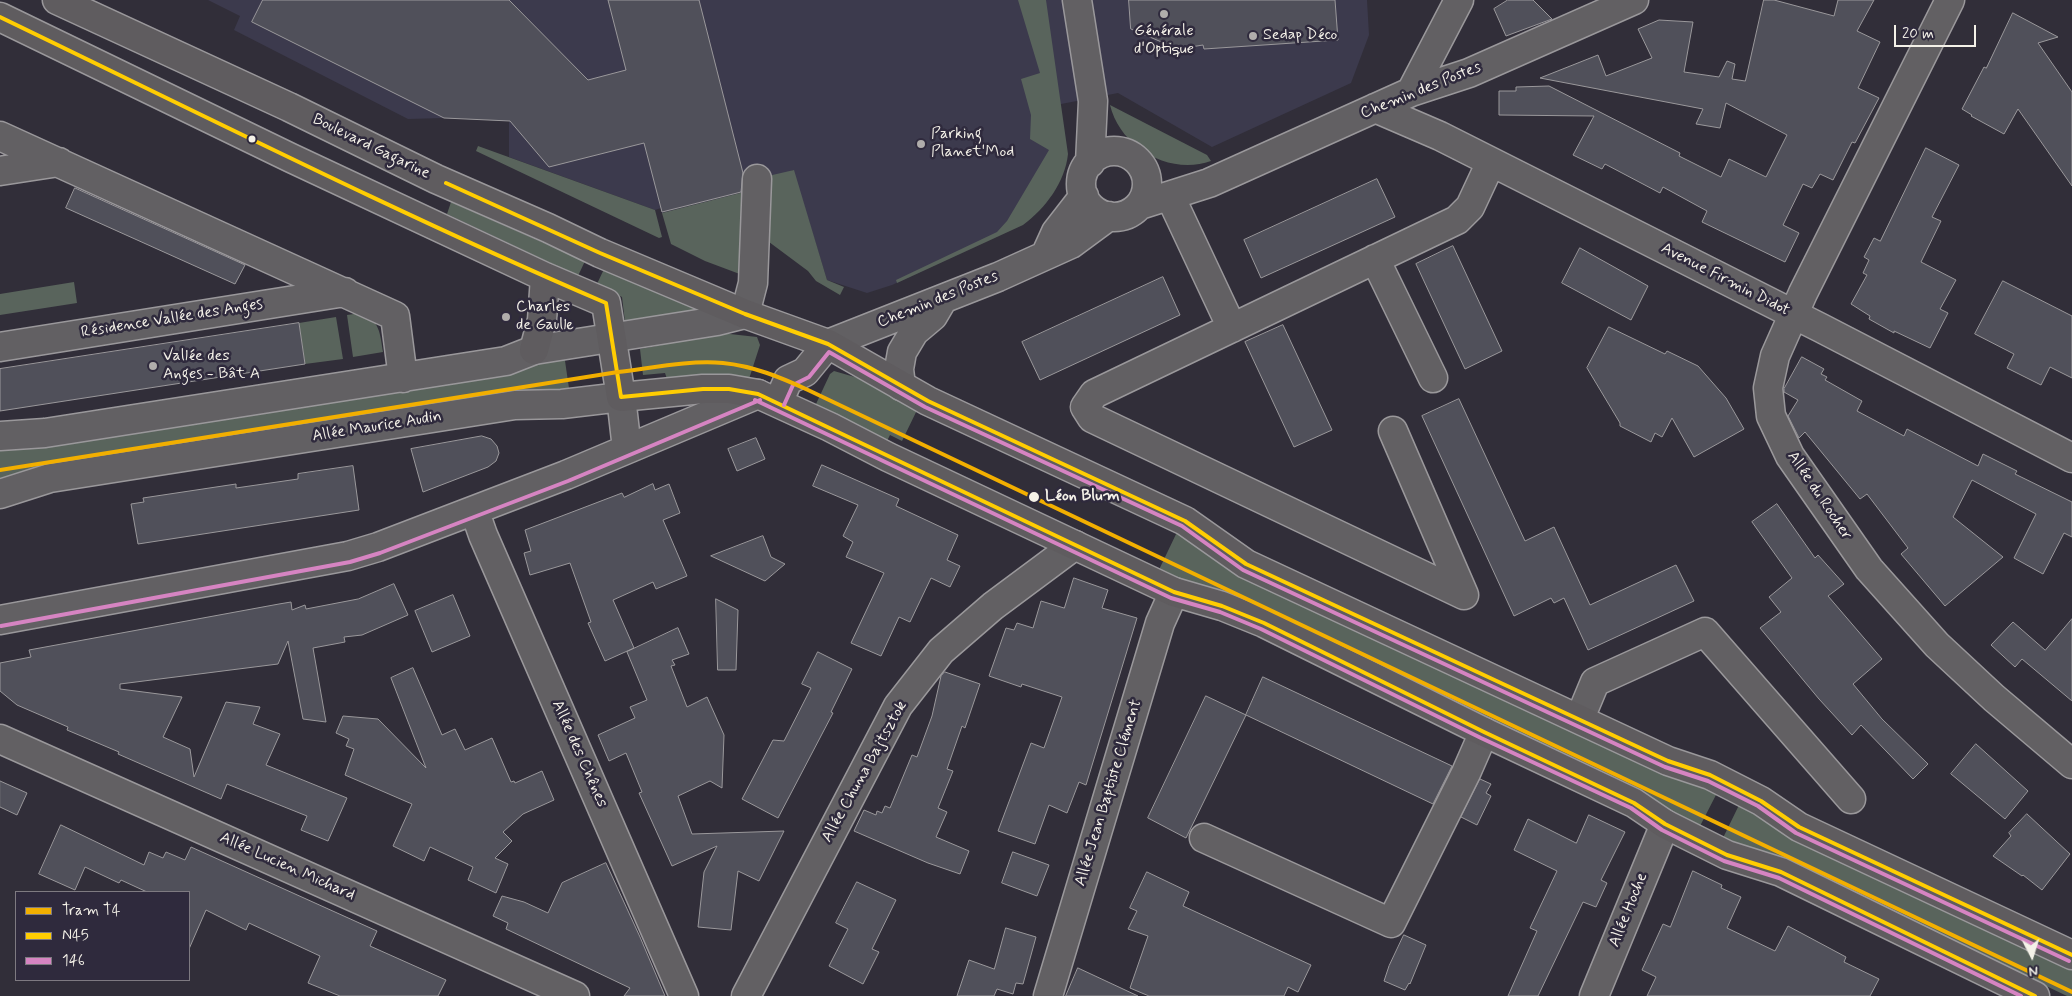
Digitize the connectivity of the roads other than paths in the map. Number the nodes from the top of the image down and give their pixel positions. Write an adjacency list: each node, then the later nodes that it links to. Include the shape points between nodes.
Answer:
1 (57, 0): 28 (main road, Boulevard Gagarine, via 436,179)
2 (1077, 0): 8 (street)
3 (1459, 0): 7 (street)
4 (1634, 0): 7 (street, Chemin des Postes, via 1469,73)
5 (1950, 0): 29 (street, Allée du Rocher)
6 (0, 17): 25 (main road)
7 (1410, 92): 9 (street, Chemin des Postes)
8 (1093, 102): 11 (street); 14 (street)
9 (1375, 108): 13 (street, Avenue Firmin Didot); 18 (street, Chemin des Postes)
10 (0, 136): 12 (street)
11 (1121, 152): 14 (street, via 1104,153); 16 (street, via 1140,163)
12 (59, 162): 15 (street); 26 (street)
13 (1491, 162): 24 (street, via 1470,207 1457,220); 29 (street, Avenue Firmin Didot)
14 (1090, 163): 19 (street, via 1082,178)
15 (0, 171)
16 (1145, 172): 18 (street); 21 (street, via 1147,190)
17 (757, 179): 28 (street, via 753,282)
18 (1209, 183): 20 (street, Chemin des Postes)
19 (1084, 196): 22 (street, via 1094,210); 23 (street, via 1056,232)
20 (1170, 196): 21 (street, Chemin des Postes); 30 (street)
21 (1140, 205): 22 (street, via 1120,217)
22 (1109, 216): 23 (street, Chemin des Postes, via 1071,244)
23 (1046, 254): 27 (street, Chemin des Postes)
24 (1375, 259): 30 (street); 36 (street)
25 (545, 277): 31 (main road, via 606,303); 34 (main road, via 542,320)
26 (345, 292): 33 (street, Résidence Vallée des Anges); 35 (street, via 395,316)
27 (944, 298): 32 (street, Chemin des Postes); 37 (street, via 933,316 914,332 902,352 898,369)
28 (745, 314): 31 (street); 32 (main road, Boulevard Gagarine)
29 (1793, 314): 43 (street, Avenue Firmin Didot); 52 (street, Allée du Rocher, via 1775,356 1768,388 1771,416 1790,456 1869,568 1937,645)
30 (1232, 328): 40 (street, via 1094,394 1085,407 1092,418 1464,595)
31 (611, 338): 34 (street); 38 (main road)
32 (828, 344): 37 (main road, Boulevard Gagarine); 39 (main road, via 805,372 788,380)
33 (0, 346)
34 (534, 350): 35 (street, via 506,361)
35 (403, 378): 41 (street, via 44,434)
36 (1433, 378)
37 (901, 386): 49 (main road, Boulevard Gagarine, via 1184,521 1246,564)
38 (621, 397): 39 (main road, Allée Maurice Audin, via 729,389); 42 (street); 44 (street, Allée Maurice Audin, via 562,404 515,405 50,478)
39 (768, 398): 42 (street); 46 (main road, Allée Maurice Audin)
40 (1393, 431)
41 (0, 436)
42 (626, 449): 45 (street)
43 (2072, 458)
44 (0, 494)
45 (475, 512): 48 (street, via 348,556); 58 (street, Allée des Chênes)
46 (1075, 545): 47 (main road, Allée Maurice Audin); 59 (street, Allée Chuna Bajtsztok, via 993,606 941,651 898,706)
47 (1174, 592): 50 (main road, Allée Maurice Audin, via 1264,623); 60 (street, Allée Jean Baptiste Clément, via 1160,623)
48 (0, 620)
49 (1580, 718): 53 (street, via 1595,682 1705,632); 56 (main road, Boulevard Gagarine, via 1668,761 1710,775 1761,801 1798,827)
50 (1484, 732): 54 (main road, Allée Maurice Audin, via 1634,803); 55 (street, via 1391,924)
51 (0, 739): 57 (street, Allée Lucien Michard)
52 (2072, 764)
53 (1851, 799)
54 (1665, 824): 61 (street, Allée Hoche); 62 (main road, Allée Maurice Audin, via 1727,855 1781,872)
55 (1204, 838)
56 (2072, 955)
57 (575, 996)
58 (684, 996)
59 (746, 996)
60 (1048, 996)
61 (1594, 996)
62 (2036, 996)

